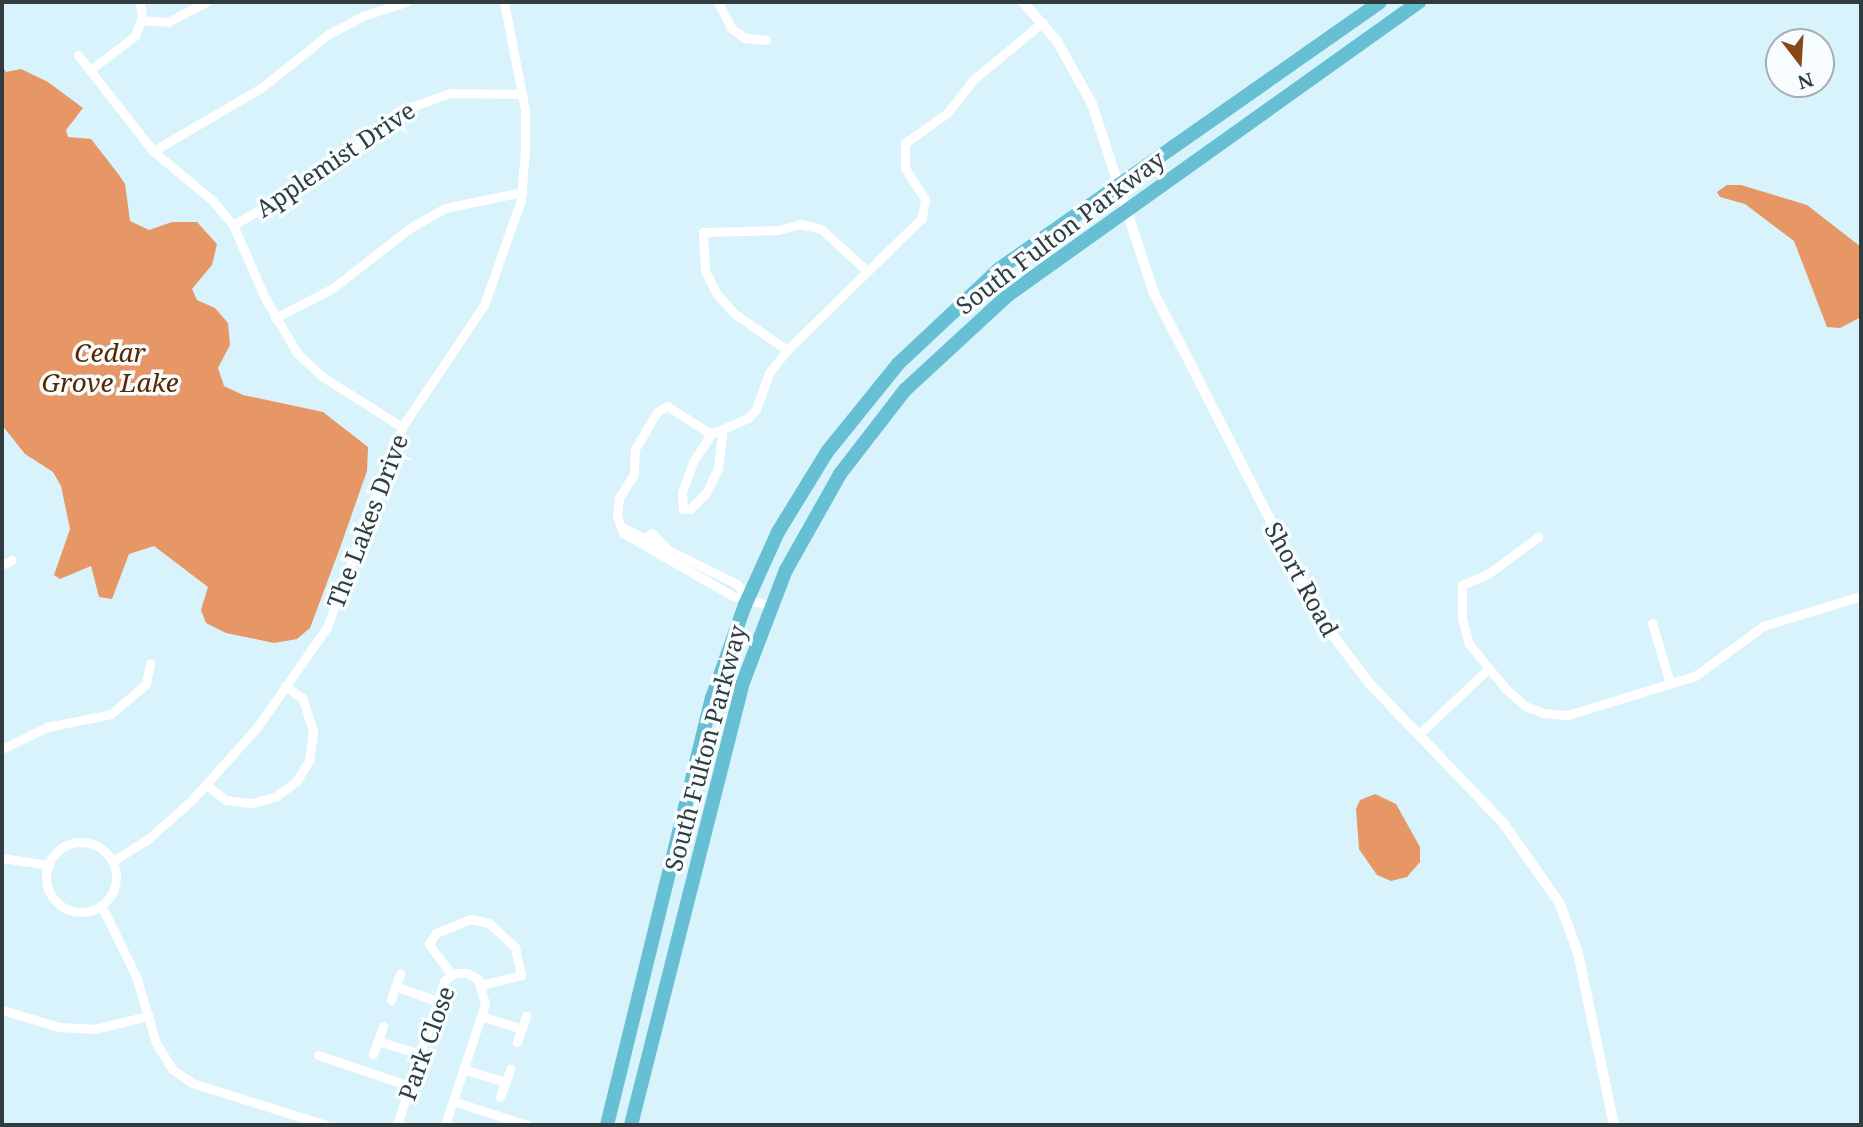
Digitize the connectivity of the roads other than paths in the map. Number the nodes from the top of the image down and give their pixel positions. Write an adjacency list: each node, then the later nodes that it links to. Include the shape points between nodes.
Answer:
1 (140, 2): 9 (street)
2 (206, 2): 9 (street, via 168,22)
3 (406, 2): 15 (street, via 363,16 329,34 261,88)
4 (504, 2): 14 (street, The Lakes Drive)
5 (718, 2): 11 (street, via 731,28 745,38)
6 (1023, 2): 10 (street, Short Road)
7 (1380, 2): 16 (highway, South Fulton Parkway)
8 (1419, 2): 18 (highway, South Fulton Parkway)
9 (141, 20): 13 (street, via 135,36)
10 (1043, 22): 16 (street, Short Road, via 1092,104); 20 (street, via 989,65 947,113 905,143 905,169 925,199 922,218)
11 (766, 40)
12 (78, 55): 13 (street)
13 (90, 70): 15 (street)
14 (522, 94): 17 (street, The Lakes Drive); 19 (street, Applemist Drive, via 450,93 397,112 306,183)
15 (153, 151): 19 (street, via 212,200)
16 (1119, 186): 18 (street, Short Road); 32 (highway, South Fulton Parkway, via 999,269 898,364 827,452 778,532)
17 (522, 192): 21 (street, via 445,208 410,228 333,288); 23 (street, The Lakes Drive, via 503,262 484,305)
18 (1125, 209): 33 (highway, South Fulton Parkway, via 998,303 905,390 840,474); 39 (street, Short Road, via 1156,296 1302,586 1343,652)
19 (233, 225): 21 (street)
20 (867, 271): 22 (street); 22 (street, via 821,229 800,224 703,232 705,270 716,293 735,314)
21 (275, 318): 23 (street, via 297,353 323,377)
22 (787, 350): 24 (street, via 764,382 756,409)
23 (402, 427): 38 (street, The Lakes Drive, via 327,627)
24 (722, 433): 25 (street); 25 (street, via 718,468 706,493 690,509 682,509 682,492 693,462)
25 (711, 435): 27 (street, via 667,406 657,412 635,449 634,474 619,498 620,526)
26 (1538, 537): 36 (street, via 1488,574 1462,585 1469,644)
27 (642, 541): 30 (street); 30 (street, via 658,536 666,549)
28 (12, 561): 29 (street)
29 (2, 565)
30 (688, 565): 32 (street, via 733,596)
31 (1861, 596): 37 (street, via 1763,626 1695,676)
32 (747, 597): 33 (street); 74 (highway, South Fulton Parkway, via 712,698)
33 (769, 606): 75 (highway, South Fulton Parkway, via 711,799)
34 (1652, 623): 37 (street)
35 (150, 663): 40 (street, via 146,684 111,714 47,727)
36 (1489, 668): 37 (street, via 1525,706 1543,713 1568,715); 39 (street)
37 (1670, 683)
38 (285, 686): 41 (street, The Lakes Drive, via 258,726); 41 (street, via 302,698 313,731 309,760 296,782 275,797 252,803 226,800)
39 (1419, 734): 76 (street, Short Road, via 1504,824 1560,904 1578,953)
40 (2, 748)
41 (206, 785): 43 (street, The Lakes Drive, via 148,839)
42 (2, 858): 44 (street)
43 (113, 861): 44 (street, via 97,845 85,842 63,847); 45 (street, via 116,884)
44 (48, 864): 45 (street, via 48,887 61,905 82,912)
45 (101, 905): 53 (street, via 136,976)
46 (400, 974): 49 (street)
47 (452, 975): 48 (street, Park Close, via 467,973); 48 (street, via 429,944 436,933 470,919 489,923 515,947 521,975); 51 (street, Park Close, via 444,981)
48 (481, 985): 54 (street, Park Close, via 485,993)
49 (395, 986): 50 (street); 51 (street)
50 (391, 1000)
51 (437, 1001): 60 (street, Park Close)
52 (2, 1010): 53 (street, via 59,1027 94,1029)
53 (148, 1016): 69 (street, via 172,1069 192,1083)
54 (481, 1016): 57 (street); 63 (street, Park Close)
55 (526, 1016): 57 (street)
56 (383, 1026): 58 (street)
57 (522, 1029): 59 (street)
58 (378, 1041): 60 (street); 62 (street)
59 (517, 1042)
60 (420, 1054): 66 (street, Park Close)
61 (318, 1055): 66 (street)
62 (373, 1055)
63 (463, 1069): 65 (street); 68 (street, Park Close)
64 (510, 1069): 65 (street)
65 (505, 1082): 67 (street)
66 (410, 1086): 71 (street, Park Close)
67 (500, 1097)
68 (453, 1101): 72 (street, Park Close); 73 (street)
69 (294, 1120): 70 (street)
70 (326, 1125)
71 (397, 1125)
72 (444, 1125)
73 (527, 1125)
74 (607, 1125)
75 (631, 1125)
76 (1614, 1125)

